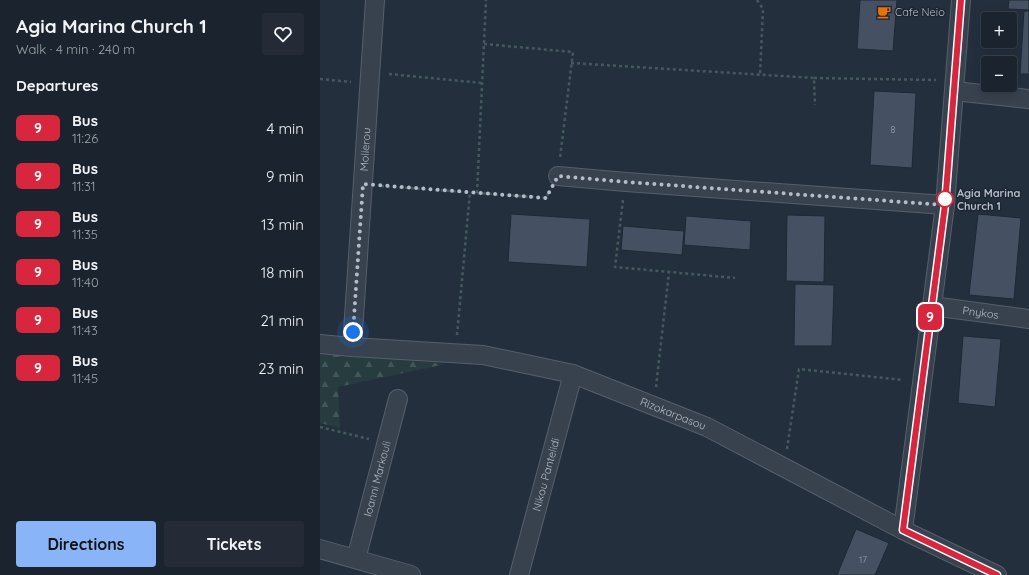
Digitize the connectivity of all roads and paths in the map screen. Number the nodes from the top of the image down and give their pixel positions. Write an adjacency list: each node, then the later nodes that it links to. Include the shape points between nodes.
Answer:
1 (375, 0): 8 (street, Molierou)
2 (486, 0): 5 (path)
3 (757, 0): 7 (path, via 763,9)
4 (960, 0): 12 (street)
5 (484, 44): 6 (path, via 573,52); 11 (path)
6 (571, 63): 7 (path); 15 (path)
7 (760, 75): 9 (path)
8 (370, 78): 10 (path); 11 (path); 17 (street, Molierou)
9 (814, 78): 12 (path); 14 (path)
10 (320, 79)
11 (482, 83): 19 (path)
12 (954, 85): 13 (street); 20 (street)
13 (1029, 99)
14 (815, 105)
15 (558, 176): 16 (street); 19 (path, via 546,198)
16 (626, 182): 20 (street); 21 (path, via 615,267)
17 (363, 184): 18 (path); 26 (street, Molierou)
18 (470, 192): 19 (path); 27 (path)
19 (476, 193)
20 (945, 205): 23 (street)
21 (669, 272): 22 (path); 31 (path)
22 (735, 278)
23 (932, 306): 24 (street, Pnykos); 29 (street)
24 (1029, 319)
25 (320, 344): 26 (street, Rizokarpasou)
26 (352, 347): 27 (street, Rizokarpasou)
27 (455, 353): 28 (street, Rizokarpasou, via 483,354)
28 (574, 374): 31 (street, Rizokarpasou); 39 (street, Nikou Pantelidi)
29 (921, 382): 34 (path, via 799,369); 35 (street)
30 (398, 399): 33 (street, Ioanni Markouli)
31 (653, 406): 34 (street, Rizokarpasou, via 707,427)
32 (320, 427): 33 (path)
33 (387, 443): 37 (street, Ioanni Markouli)
34 (784, 467): 35 (street, Rizokarpasou)
35 (903, 530): 40 (street, Rizokarpasou)
36 (320, 549): 37 (street)
37 (356, 559): 38 (street)
38 (411, 575)
39 (519, 575)
40 (997, 575)

